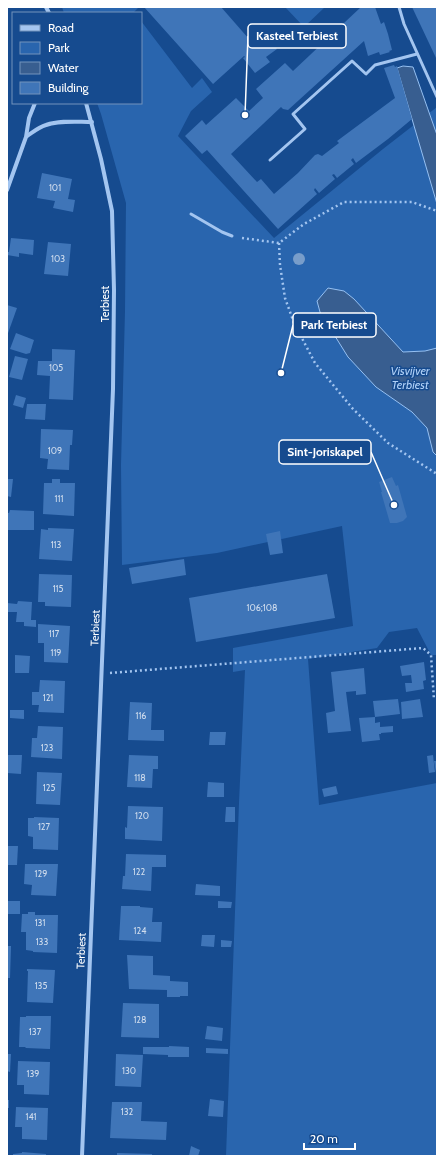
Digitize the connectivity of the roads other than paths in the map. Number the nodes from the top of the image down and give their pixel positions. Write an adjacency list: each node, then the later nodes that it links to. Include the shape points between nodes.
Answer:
1 (399, 7): 2 (lane)
2 (417, 54): 3 (lane); 8 (lane, via 375,65 366,74 352,61 293,114 305,129)
3 (437, 97)
4 (36, 104): 7 (street, via 29,118)
5 (86, 104): 6 (street, Terbiest)
6 (92, 122): 7 (street, via 47,124); 12 (street, Terbiest, via 112,211 114,290 113,389)
7 (26, 136): 9 (street)
8 (270, 160)
9 (7, 190)
10 (191, 214): 11 (lane)
11 (232, 236)
12 (82, 1156)

